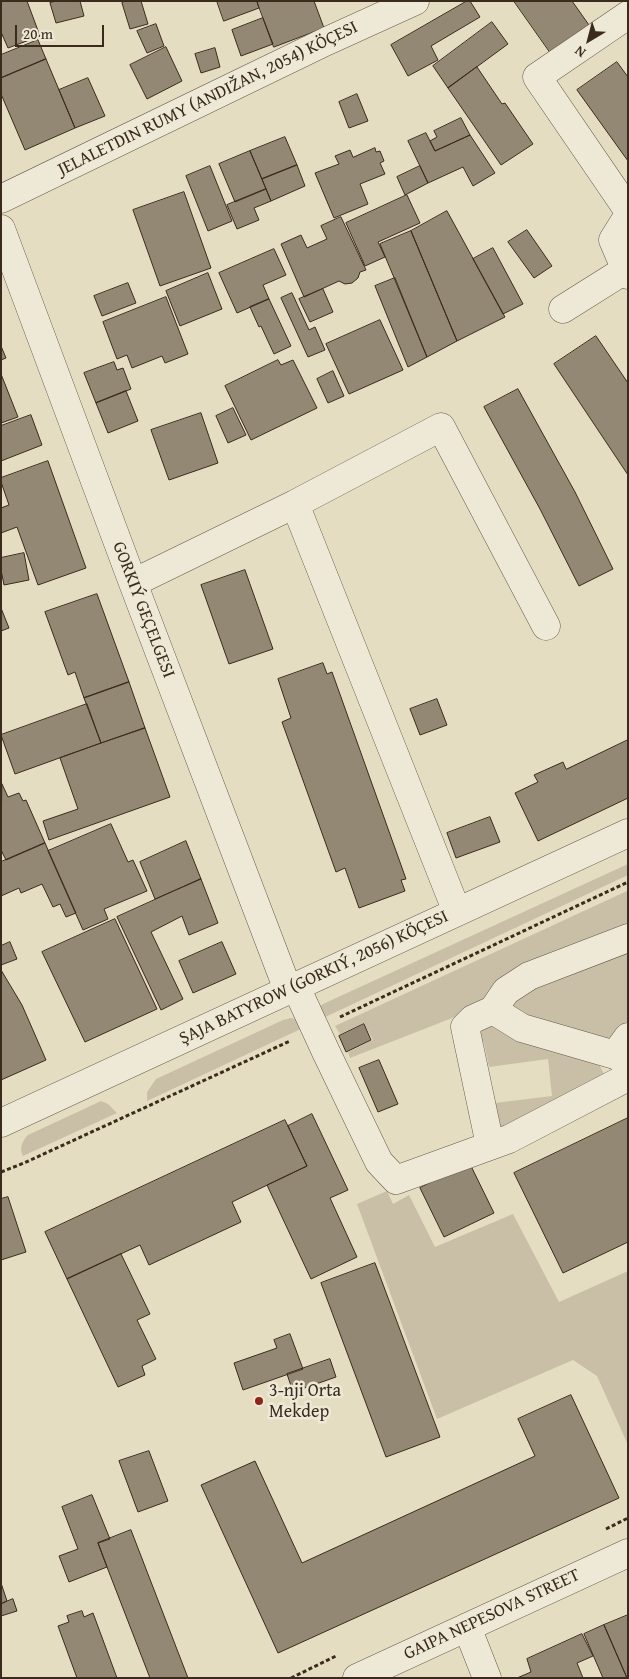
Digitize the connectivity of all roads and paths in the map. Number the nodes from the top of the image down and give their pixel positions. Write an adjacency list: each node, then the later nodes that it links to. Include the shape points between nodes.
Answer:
1 (415, 1): 3 (street, JELALETDIN RUMY (ANDIŽAN, 2054) KÖÇESI)
2 (628, 15): 4 (street, via 537,77)
3 (1, 198)
4 (628, 210)
5 (628, 216): 7 (street, via 613,240)
6 (1, 229): 10 (street, GORKIÝ GEÇELGESI)
7 (626, 273): 8 (street)
8 (563, 309)
9 (295, 504): 10 (street); 11 (street, via 441,427); 13 (street)
10 (133, 583): 15 (street, GORKIÝ GEÇELGESI)
11 (546, 626)
12 (628, 833): 13 (street, ŞAJA BATYROW (GORKIÝ, 2056) KÖÇESI)
13 (457, 912): 15 (street, ŞAJA BATYROW (GORKIÝ, 2056) KÖÇESI)
14 (628, 938): 16 (street, via 528,976 506,991)
15 (292, 988): 18 (street, ŞAJA BATYROW (GORKIÝ, 2056) KÖÇESI); 19 (street, GORKIÝ GEÇELGESI, via 379,1162 396,1180)
16 (493, 1010): 17 (street, via 522,1028); 19 (street, via 473,1019 465,1027)
17 (624, 1058): 19 (street, via 508,1139)
18 (1, 1123)
19 (490, 1145)
20 (24, 1163): 21 (path)
21 (1, 1172)
22 (628, 1553): 23 (street, GAIPA NEPESOVA STREET)
23 (467, 1627): 24 (street, GAIPA NEPESOVA STREET); 25 (street)
24 (357, 1678)
25 (487, 1678)

